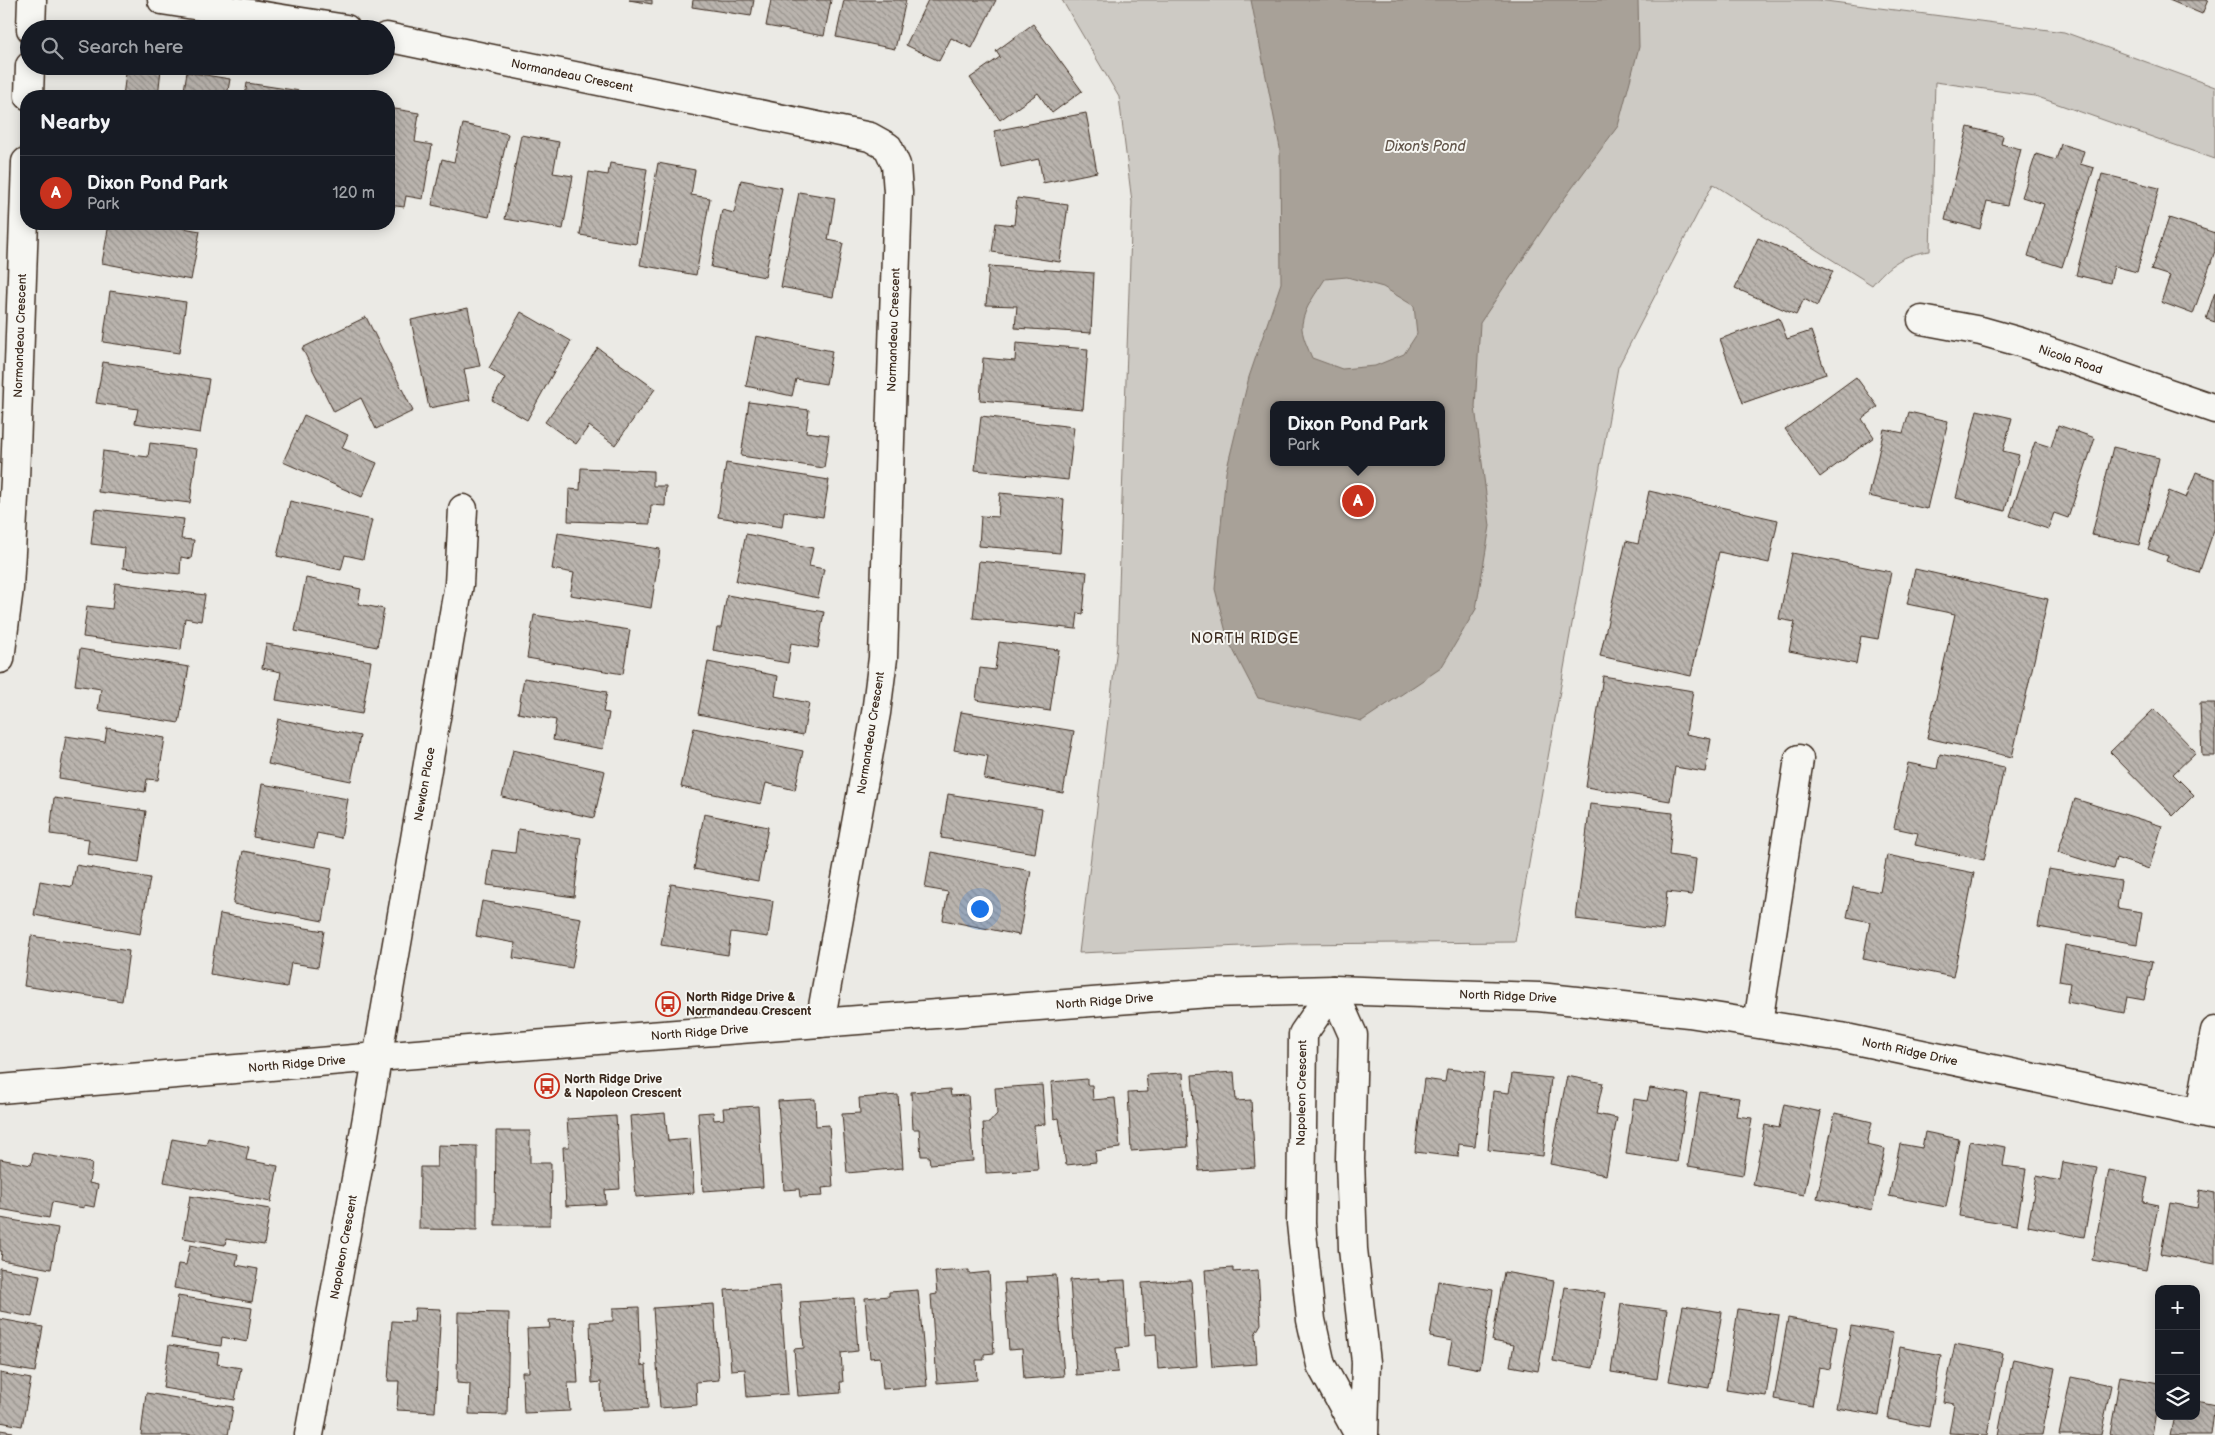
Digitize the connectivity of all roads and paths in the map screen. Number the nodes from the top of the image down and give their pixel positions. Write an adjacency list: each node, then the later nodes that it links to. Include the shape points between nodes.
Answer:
1 (32, 0): 3 (street)
2 (162, 0): 4 (street)
3 (31, 20)
4 (289, 20)
5 (395, 39): 15 (street, Normandeau Crescent, via 870,137 888,147 896,165 898,192 883,658)
6 (29, 75): 7 (street)
7 (28, 90)
8 (24, 230): 12 (street, Normandeau Crescent, via 9,588)
9 (1922, 320): 10 (street, Nicola Road, via 2020,342)
10 (2215, 409)
11 (463, 509): 18 (street, Newton Place, via 459,584)
12 (0, 659)
13 (1799, 759): 16 (street)
14 (1333, 990): 15 (street, North Ridge Drive, via 1209,993); 16 (street, North Ridge Drive, via 1539,997); 22 (street, Napoleon Crescent, via 1303,1034 1301,1222 1311,1320 1320,1365); 23 (street, via 1353,1034 1350,1159 1353,1249 1366,1362)
15 (820, 1023): 18 (street, North Ridge Drive)
16 (1758, 1023): 20 (street, North Ridge Drive, via 1841,1037)
17 (2215, 1031): 20 (street, North Ridge Drive)
18 (377, 1057): 19 (street, North Ridge Drive); 21 (street, Napoleon Crescent)
19 (0, 1089)
20 (2207, 1115)
21 (309, 1435)
22 (1359, 1435)
23 (1364, 1435)

